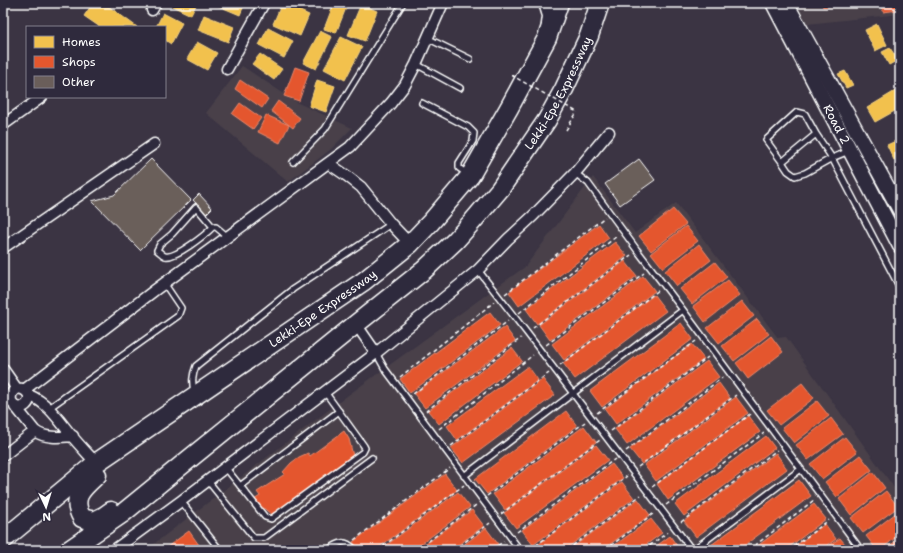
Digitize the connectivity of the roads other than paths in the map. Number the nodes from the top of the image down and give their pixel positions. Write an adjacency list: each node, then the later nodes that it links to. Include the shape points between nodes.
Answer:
1 (264, 3): 13 (street)
2 (403, 3): 23 (lane, via 325,129)
3 (443, 3): 9 (street)
4 (544, 3): 10 (street, via 548,16)
5 (559, 3): 10 (highway, Lekki-Epe Expressway)
6 (600, 3): 39 (highway, Lekki-Epe Expressway, via 589,36 547,120 500,189 480,214 424,270)
7 (773, 3): 21 (street, Road 2)
8 (786, 3): 28 (street, Road 2)
9 (427, 38): 11 (lane); 12 (street)
10 (547, 38): 27 (highway, Lekki-Epe Expressway)
11 (470, 59)
12 (416, 64): 14 (lane); 25 (street, via 405,85 391,103 350,147)
13 (227, 69)
14 (460, 88)
15 (41, 98): 17 (street)
16 (422, 103): 27 (lane, via 468,127 474,133 473,141 459,163 459,168)
17 (3, 125)
18 (609, 132): 26 (street)
19 (816, 134): 22 (lane); 24 (lane); 24 (lane, via 805,114 797,112 766,140)
20 (154, 144): 34 (street)
21 (850, 150): 22 (lane); 33 (street, Road 2)
22 (832, 158): 24 (lane, via 796,176 788,171); 37 (lane)
23 (293, 162)
24 (782, 162)
25 (328, 163): 29 (street, via 361,187); 31 (street)
26 (575, 173): 35 (street); 38 (lane, via 588,183)
27 (470, 176): 32 (highway, Lekki-Epe Expressway)
28 (900, 210)
29 (391, 224): 32 (street); 47 (lane, via 293,289 196,366 192,384)
30 (213, 227): 30 (lane, via 196,207 160,244 158,250 164,256 171,256 188,247); 31 (lane)
31 (228, 237): 36 (street)
32 (410, 244): 40 (highway, Lekki-Epe Expressway, via 364,281)
33 (900, 246)
34 (3, 248)
35 (478, 270): 41 (street); 46 (lane)
36 (164, 283): 44 (street); 49 (lane, via 181,308 178,316)
37 (900, 288)
38 (683, 310): 46 (lane); 58 (lane)
39 (356, 324): 41 (street); 55 (highway, Lekki-Epe Expressway)
40 (279, 339): 47 (highway, Lekki-Epe Expressway); 55 (highway, via 261,364 107,465 82,489 77,500 78,511 82,518 94,521 163,472)
41 (376, 353): 45 (street); 59 (lane, via 384,369)
42 (3, 369): 44 (street)
43 (3, 387): 48 (street)
44 (23, 391): 48 (street, via 13,391); 48 (street, via 28,402 26,405 23,407); 49 (street)
45 (325, 392): 50 (lane); 57 (street)
46 (574, 393): 59 (lane); 70 (lane)
47 (196, 396): 56 (highway, Lekki-Epe Expressway)
48 (10, 403): 51 (street)
49 (49, 408): 52 (street)
50 (339, 411): 61 (lane); 61 (lane, via 364,446 363,452 271,519 265,517)
51 (35, 431): 52 (street, via 51,437); 53 (street)
52 (73, 436): 56 (street)
53 (3, 456)
54 (372, 458): 60 (lane, via 264,538 254,538)
55 (188, 460): 64 (highway, Lekki-Epe Expressway, via 123,513)
56 (96, 463): 63 (highway, Lekki-Epe Expressway)
57 (225, 467): 60 (street); 61 (lane)
58 (801, 469): 70 (lane); 71 (lane)
59 (464, 476): 69 (lane)
60 (208, 481): 62 (street)
61 (240, 486)
62 (181, 502): 65 (street); 66 (lane)
63 (3, 540)
64 (70, 550)
65 (114, 550)
66 (220, 550)
67 (328, 550): 68 (lane, via 344,542)
68 (355, 550)
69 (520, 550)
70 (693, 550)
71 (861, 550)

